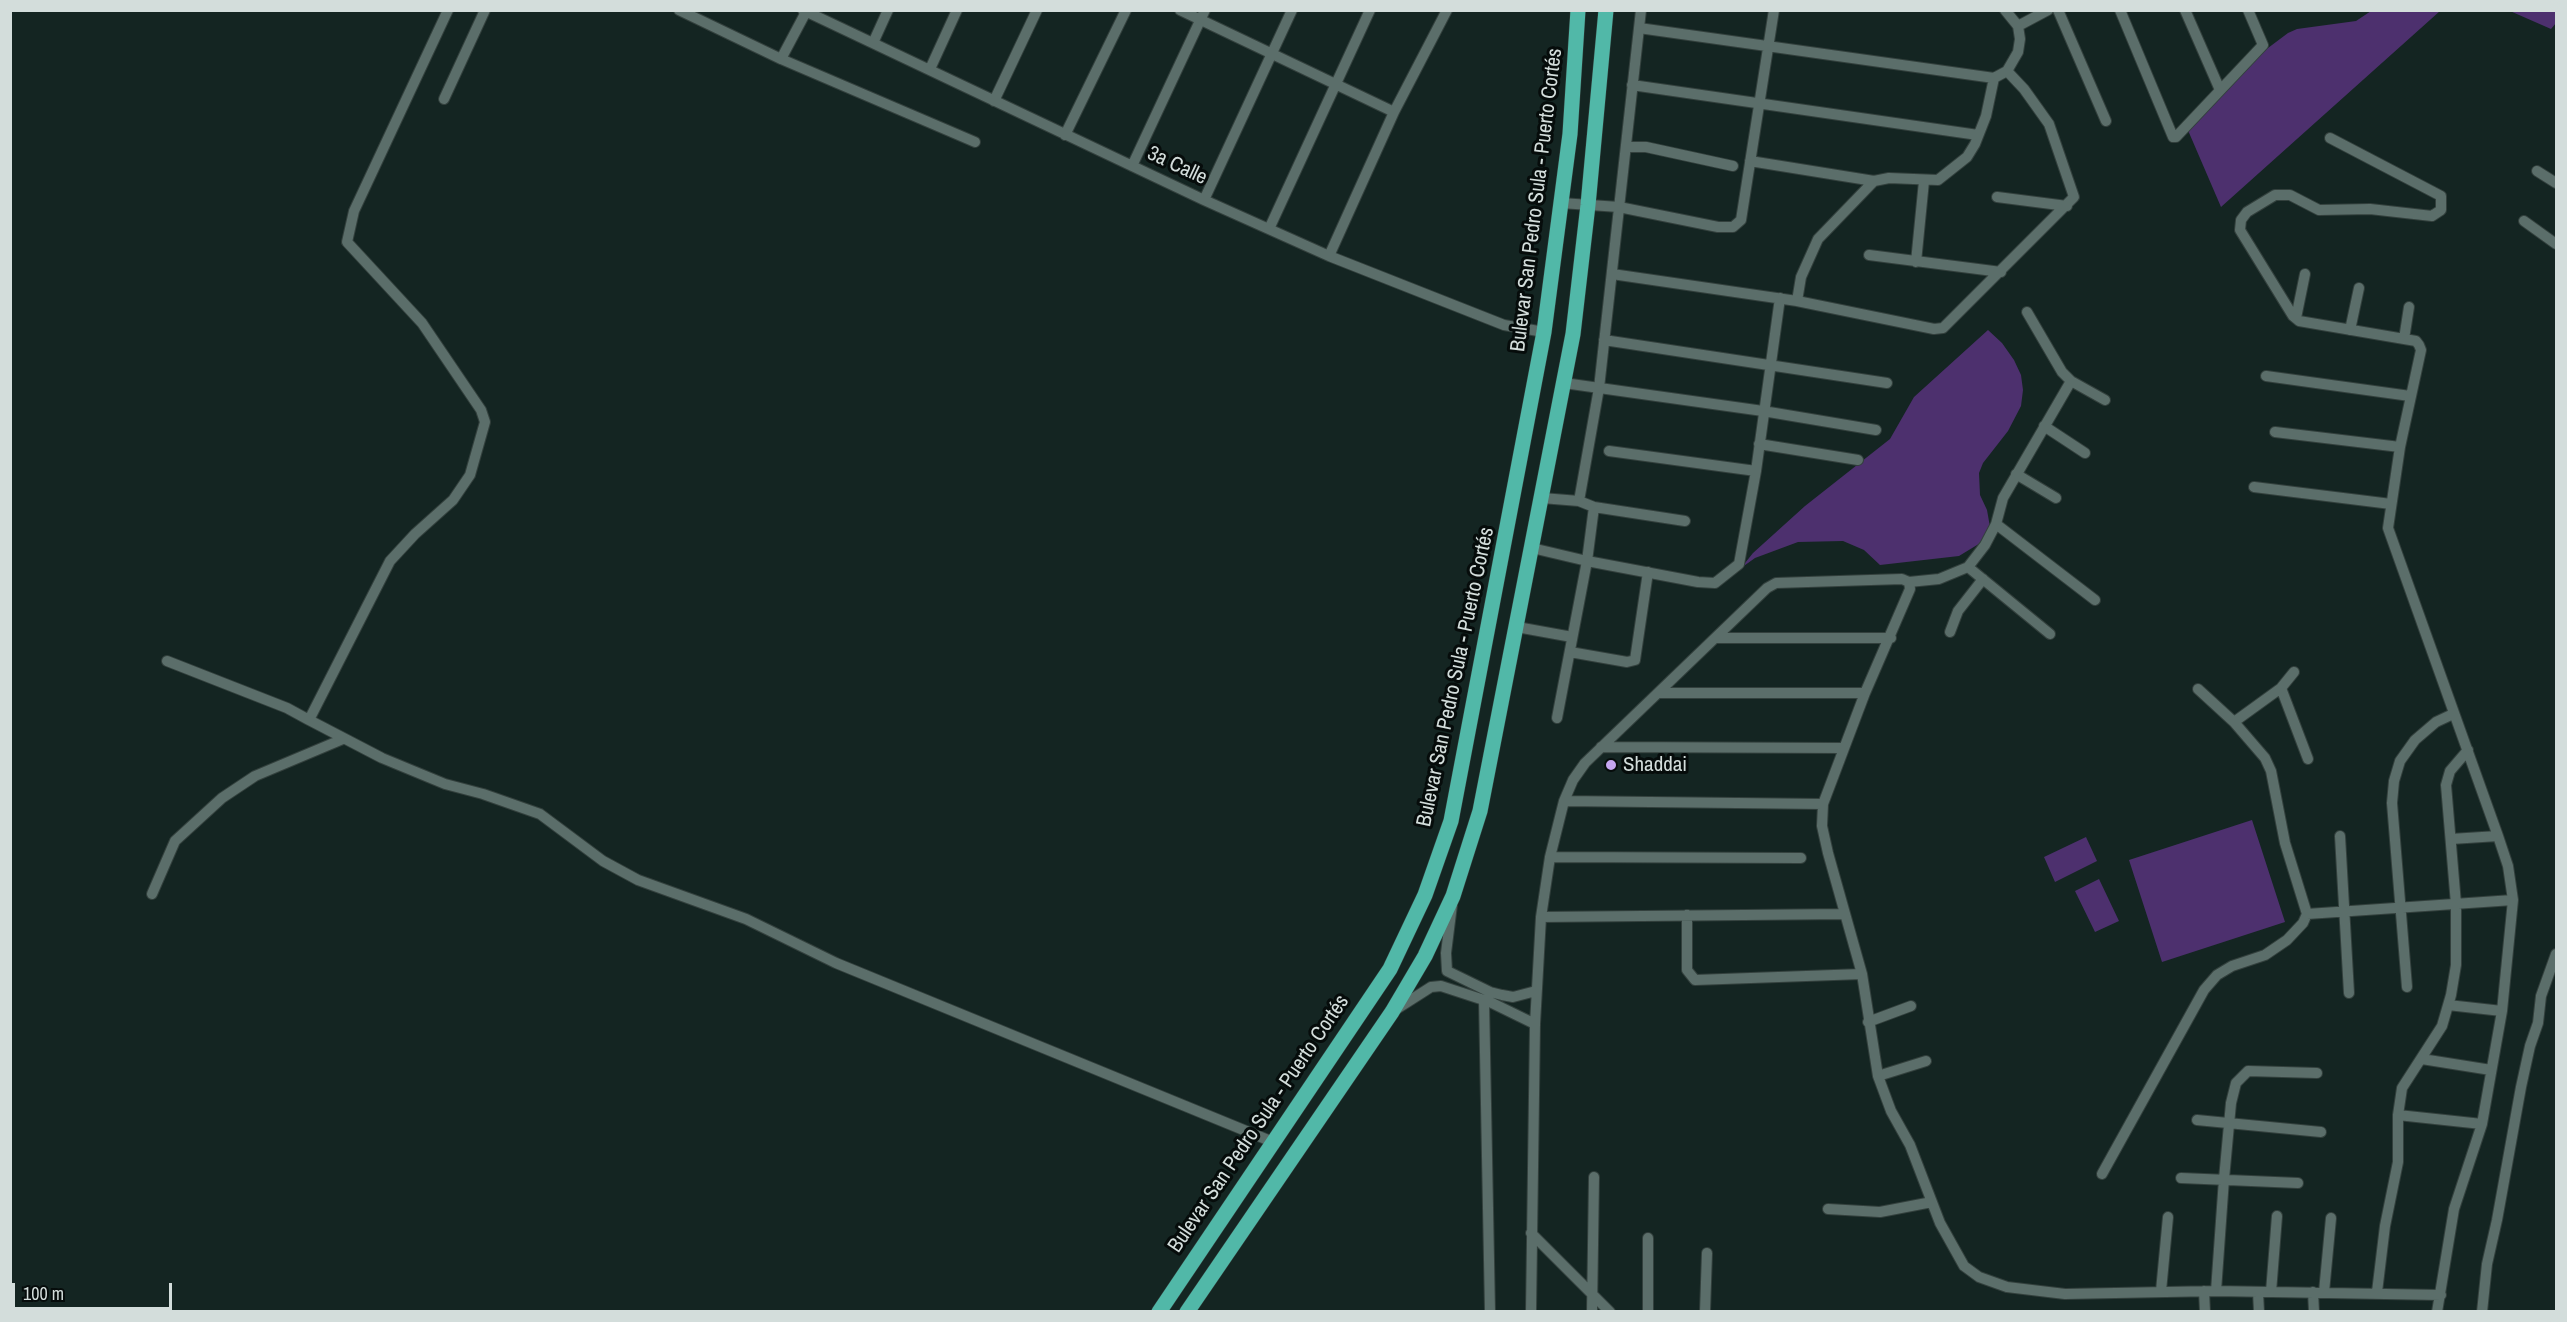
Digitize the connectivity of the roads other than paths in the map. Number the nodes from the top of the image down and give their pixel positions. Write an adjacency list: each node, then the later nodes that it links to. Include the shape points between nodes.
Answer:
1 (448, 10): 127 (street, via 354,211 346,242 422,323 482,410 484,422 464,486 390,561)
2 (485, 10): 36 (street)
3 (679, 10): 29 (street)
4 (888, 10): 26 (street)
5 (957, 10): 30 (street)
6 (1037, 10): 37 (street)
7 (1126, 10): 41 (street)
8 (1180, 10): 23 (street)
9 (1292, 10): 28 (street)
10 (1370, 10): 33 (street)
11 (1448, 10): 39 (street)
12 (1606, 10): 56 (highway)
13 (1641, 10): 25 (street)
14 (1774, 10): 27 (street)
15 (2005, 10): 24 (street)
16 (2048, 10): 24 (street)
17 (2058, 10): 40 (street)
18 (2120, 10): 35 (street, via 2173,137 2178,137)
19 (2186, 10): 35 (street)
20 (2248, 10): 35 (street, via 2263,45)
21 (806, 11): 26 (street, 3a Calle); 29 (street)
22 (1574, 11): 55 (highway, Bulevar San Pedro Sula - Puerto Cortés, via 1570,134)
23 (1203, 15): 28 (street); 47 (street)
24 (2018, 26): 31 (street, via 2018,52)
25 (1639, 28): 27 (street); 34 (street)
26 (873, 43): 30 (street, 3a Calle)
27 (1768, 47): 32 (street); 38 (street)
28 (1272, 54): 33 (street); 54 (street)
29 (781, 59): 44 (street)
30 (930, 69): 37 (street, 3a Calle)
31 (2007, 71): 32 (street); 57 (street, via 2049,124 2074,197)
32 (1994, 78): 42 (street)
33 (1337, 84): 39 (street); 60 (street)
34 (1632, 85): 38 (street); 45 (street)
35 (2220, 90)
36 (444, 99)
37 (994, 101): 41 (street, 3a Calle)
38 (1759, 103): 42 (street); 46 (street)
39 (1394, 112): 63 (street)
40 (2106, 121)
41 (1065, 135): 47 (street, 3a Calle)
42 (1978, 135): 51 (street, via 1967,157 1955,169 1938,180)
43 (2330, 138): 73 (street, via 2441,196 2441,210 2432,216 2370,209 2319,210 2290,195 2275,195 2247,212 2241,220 2241,230)
44 (975, 142)
45 (1626, 147): 48 (street, via 1646,147); 58 (street)
46 (1750, 161): 50 (street); 58 (street, via 1741,220 1733,227)
47 (1132, 166): 54 (street, 3a Calle)
48 (1732, 166)
49 (2536, 171): 52 (street)
50 (1874, 181): 51 (street); 70 (street, via 1818,239 1801,277)
51 (1924, 181): 64 (street)
52 (2556, 183)
53 (1997, 197): 57 (street)
54 (1204, 200): 60 (street, 3a Calle)
55 (1561, 203): 56 (street); 75 (highway, Bulevar San Pedro Sula - Puerto Cortés)
56 (1588, 205): 58 (street); 81 (highway)
57 (2067, 206): 65 (street)
58 (1619, 207): 66 (street)
59 (2524, 221): 61 (street)
60 (1269, 229): 63 (street, 3a Calle)
61 (2556, 243)
62 (1869, 255): 64 (street)
63 (1329, 256): 75 (street, 3a Calle, via 1496,322)
64 (1916, 262): 65 (street)
65 (2001, 272): 70 (street, via 1950,322 1934,330)
66 (1612, 274): 69 (street); 77 (street)
67 (2305, 274): 73 (street)
68 (2359, 288): 74 (street)
69 (1780, 298): 70 (street); 78 (street)
70 (1797, 301)
71 (2409, 307): 76 (street)
72 (2027, 312): 80 (street)
73 (2296, 318): 74 (street)
74 (2350, 330): 76 (street)
75 (1544, 332): 173 (highway, Bulevar San Pedro Sula - Puerto Cortés, via 1451,821 1425,895 1389,969)
76 (2404, 339): 84 (street, via 2416,341 2421,350)
77 (1604, 340): 78 (street); 83 (street)
78 (1770, 364): 82 (street); 86 (street)
79 (2266, 376): 84 (street)
80 (2071, 381): 85 (street); 87 (street)
81 (1564, 383): 83 (street); 98 (highway)
82 (1887, 383)
83 (1599, 388): 86 (street); 100 (street)
84 (2410, 396): 91 (street)
85 (2105, 400)
86 (1763, 411): 88 (street); 90 (street)
87 (2044, 426): 93 (street); 96 (street)
88 (1876, 430)
89 (2275, 432): 91 (street)
90 (1759, 444): 94 (street); 95 (street)
91 (2400, 447): 101 (street)
92 (1609, 450): 95 (street)
93 (2085, 453)
94 (1858, 460)
95 (1756, 471): 108 (street, via 1738,564 1727,575 1715,583)
96 (2016, 474): 99 (street); 104 (street, via 2003,498)
97 (2254, 487): 101 (street)
98 (1542, 498): 100 (street); 105 (highway)
99 (2056, 498)
100 (1579, 501): 102 (street)
101 (2391, 504): 125 (street, via 2389,534)
102 (1594, 507): 103 (street); 106 (street)
103 (1685, 521)
104 (1996, 524): 107 (street); 111 (street)
105 (1532, 548): 106 (street); 112 (highway)
106 (1587, 561): 108 (street); 115 (street)
107 (1968, 567): 109 (street); 110 (street, via 1939,579)
108 (1648, 572): 118 (street, via 1635,660)
109 (1983, 579): 113 (street, via 1958,611); 114 (street)
110 (1909, 582): 116 (street, via 1902,579 1776,583); 117 (street, via 1910,589)
111 (2095, 600)
112 (1517, 627): 115 (street); 142 (highway, via 1480,811)
113 (1950, 632)
114 (2050, 634)
115 (1572, 638): 118 (street)
116 (1715, 638): 117 (street); 123 (street)
117 (1891, 638): 124 (street)
118 (1570, 652): 126 (street)
119 (166, 661): 127 (street)
120 (2294, 672): 121 (street)
121 (2281, 688): 128 (street); 133 (street)
122 (2198, 689): 128 (street)
123 (1658, 693): 124 (street); 130 (street)
124 (1865, 693): 131 (street)
125 (2454, 714): 132 (street); 145 (street, via 2436,722 2415,740 2400,761 2394,781 2392,803)
126 (1557, 718)
127 (309, 720): 129 (street)
128 (2234, 722): 148 (street, via 2260,750 2271,771 2284,843)
129 (343, 739): 141 (street, via 255,776 222,798 176,841); 173 (street, via 445,784 540,814 603,861 638,880 746,920 836,963)
130 (1601, 747): 131 (street); 134 (street, via 1573,780)
131 (1844, 748): 135 (street)
132 (2468, 750): 137 (street); 138 (street, via 2450,771 2446,785)
133 (2308, 759)
134 (1564, 801): 135 (street); 139 (street)
135 (1823, 804): 147 (street, via 1822,826)
136 (2340, 836): 146 (street)
137 (2498, 836): 138 (street); 143 (street)
138 (2451, 839): 144 (street)
139 (1550, 857): 140 (street); 150 (street)
140 (1801, 858)
141 (152, 894)
142 (1454, 896): 154 (street, via 1447,971 1490,992 1514,998); 160 (highway)
143 (2513, 900): 144 (street); 159 (street)
144 (2456, 904): 145 (street); 157 (street, via 2456,966)
145 (2401, 908): 146 (street); 153 (street)
146 (2344, 911): 148 (street); 155 (street)
147 (1845, 914): 149 (street); 152 (street)
148 (2307, 914): 174 (street, via 2287,940 2265,955 2217,975 2204,990)
149 (1688, 915): 150 (street); 152 (street, via 1687,970 1695,980)
150 (1541, 917): 154 (street)
151 (2556, 954): 211 (street, via 2541,996 2521,1087 2487,1264)
152 (1862, 974): 161 (street)
153 (2408, 987)
154 (1536, 991): 162 (street)
155 (2349, 993)
156 (1484, 1000): 160 (street, via 1440,986 1431,987); 162 (street); 201 (street)
157 (2448, 1005): 159 (street); 163 (street, via 2442,1026)
158 (1911, 1006): 161 (street)
159 (2502, 1011): 165 (street)
160 (1392, 1012): 180 (highway)
161 (1868, 1022): 167 (street)
162 (1535, 1024): 186 (street)
163 (2422, 1059): 165 (street); 168 (street, via 2402,1088)
164 (1926, 1060): 167 (street)
165 (2492, 1070): 171 (street)
166 (2318, 1073): 170 (street, via 2248,1071 2236,1083)
167 (1878, 1076): 179 (street)
168 (2398, 1115): 171 (street); 196 (street, via 2398,1162)
169 (2197, 1120): 170 (street)
170 (2230, 1123): 172 (street); 177 (street)
171 (2482, 1124): 198 (street, via 2454,1209)
172 (2321, 1132)
173 (1273, 1142): 180 (highway, via 1273,1156 1238,1206 1236,1215 1243,1218); 185 (highway, Bulevar San Pedro Sula - Puerto Cortés)
174 (2102, 1174)
175 (1594, 1177): 197 (street)
176 (2181, 1178): 177 (street)
177 (2224, 1179): 178 (street); 192 (street)
178 (2298, 1183)
179 (1932, 1202): 181 (street, via 1880,1212); 190 (street, via 1953,1250 1964,1266 1979,1277 2034,1291)
180 (1257, 1209): 189 (highway)
181 (1828, 1209)
182 (2277, 1216): 194 (street)
183 (2168, 1217): 190 (street)
184 (2331, 1218): 195 (street)
185 (1215, 1228): 189 (highway, via 1227,1219 1234,1226 1207,1268); 199 (highway, Bulevar San Pedro Sula - Puerto Cortés)
186 (1532, 1233): 197 (street); 202 (street)
187 (1648, 1238): 205 (street)
188 (1707, 1253): 206 (street)
189 (1207, 1282): 200 (highway)
190 (2161, 1291): 191 (street)
191 (2204, 1291): 192 (street); 207 (street)
192 (2216, 1291): 193 (street)
193 (2258, 1292): 194 (street); 208 (street)
194 (2271, 1292): 195 (street)
195 (2318, 1292): 196 (street); 209 (street)
196 (2377, 1292): 198 (street)
197 (1592, 1293): 203 (street); 204 (street)
198 (2440, 1295): 210 (street)
199 (1159, 1311)
200 (1187, 1311)
201 (1490, 1311)
202 (1532, 1311)
203 (1592, 1311)
204 (1610, 1311)
205 (1648, 1311)
206 (1705, 1311)
207 (2205, 1311)
208 (2259, 1311)
209 (2314, 1311)
210 (2437, 1311)
211 (2482, 1311)

